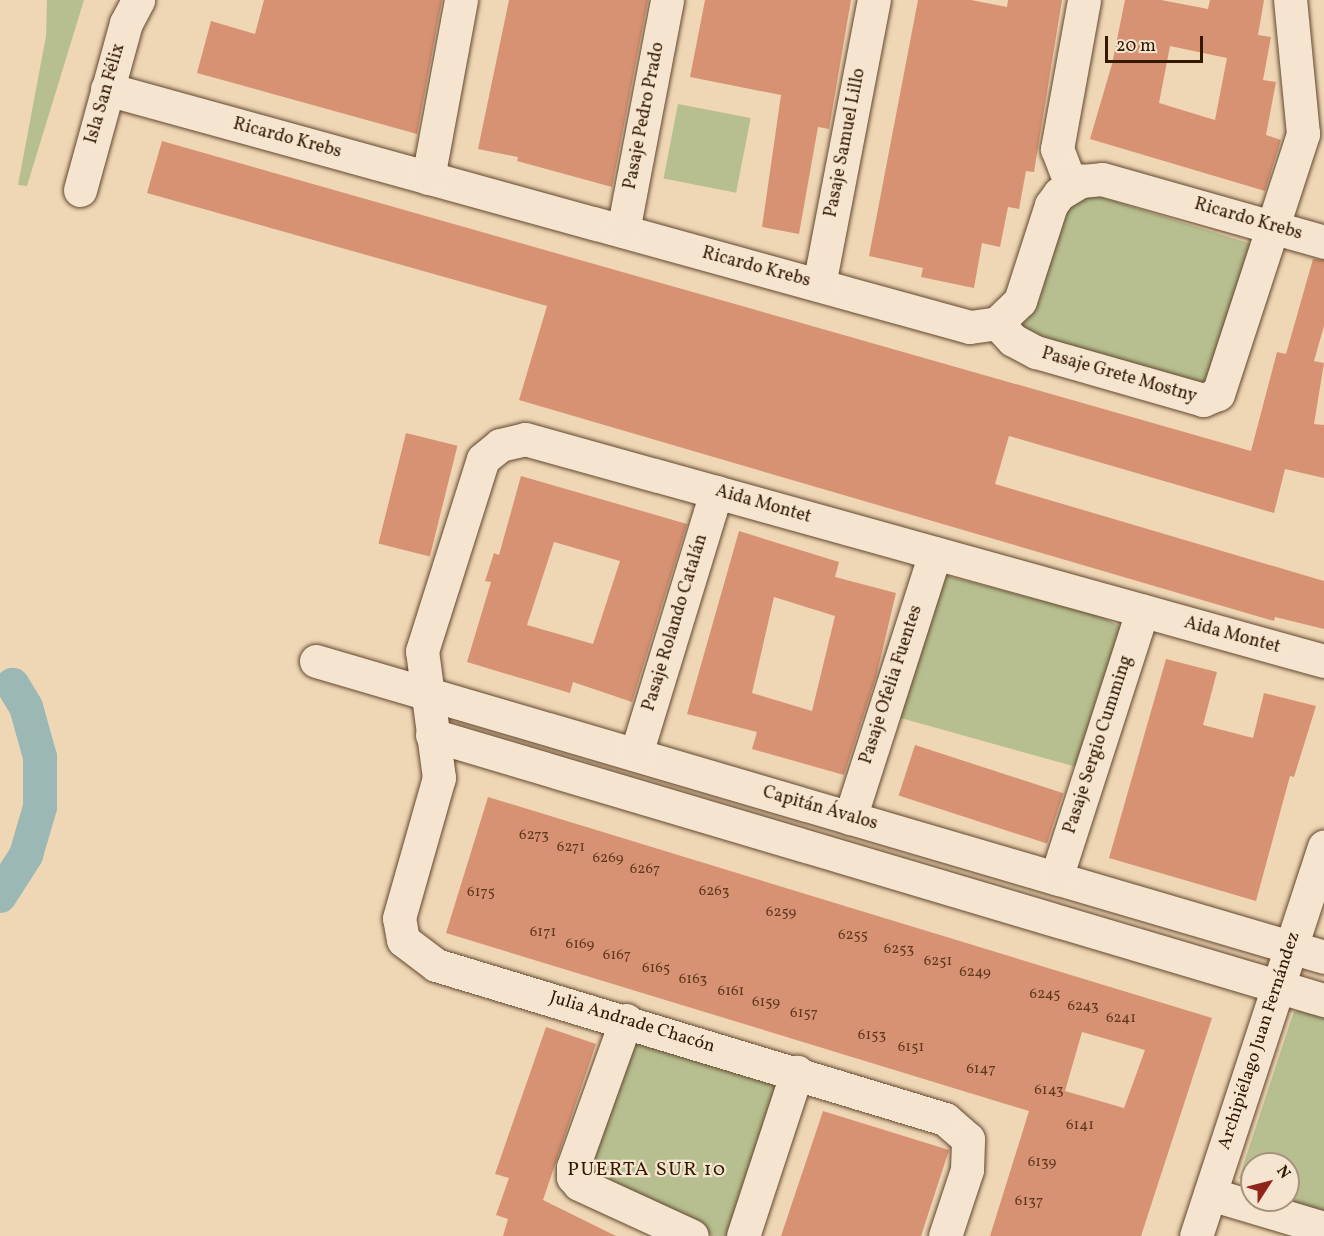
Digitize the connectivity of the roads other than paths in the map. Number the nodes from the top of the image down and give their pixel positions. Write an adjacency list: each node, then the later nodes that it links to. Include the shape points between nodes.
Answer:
1 (138, 0): 7 (street, Isla San Félix, via 126,23)
2 (461, 0): 8 (street)
3 (667, 0): 12 (street, Pasaje Pedro Prado)
4 (873, 0): 14 (street, Pasaje Samuel Lillo)
5 (1084, 0): 9 (street, via 1057,149)
6 (1290, 0): 11 (street, via 1303,134)
7 (107, 89): 8 (street, Ricardo Krebs); 10 (street, Isla San Félix)
8 (428, 178): 12 (street, Ricardo Krebs)
9 (1071, 185): 11 (street, Ricardo Krebs, via 1102,179); 15 (street, via 1051,204 1020,301)
10 (80, 190)
11 (1273, 228): 13 (street, Ricardo Krebs); 15 (street, Pasaje Grete Mostny, via 1214,399 1203,400 1036,352 1013,340)
12 (623, 231): 14 (street, Ricardo Krebs)
13 (1324, 242)
14 (819, 285): 15 (street, Ricardo Krebs, via 970,327)
15 (997, 323)
16 (716, 492): 17 (street, Aida Montet); 21 (street, Aida Montet, via 525,439 491,450 477,471 422,651); 23 (street, Pasaje Rolando Catalán)
17 (935, 553): 18 (street, Aida Montet); 24 (street, Pasaje Ofelia Fuentes)
18 (1142, 611): 20 (street, Aida Montet); 26 (street, Pasaje Sergio Cumming)
19 (316, 661): 21 (street, Capitán Ávalos)
20 (1324, 661)
21 (426, 692): 22 (street, Aida Montet); 23 (street, Capitán Ávalos)
22 (432, 735): 29 (street); 31 (street, Julia Andrade Chacón, via 440,778 399,918 403,940 436,965)
23 (636, 754): 24 (street, Capitán Ávalos)
24 (850, 818): 26 (street, Capitán Ávalos)
25 (1324, 847): 27 (street, Archipiélago Juan Fernández)
26 (1056, 878): 27 (street, Capitán Ávalos)
27 (1291, 947): 28 (street, Capitán Ávalos); 29 (street, Archipiélago Juan Fernández)
28 (1324, 957)
29 (1278, 986): 30 (street); 33 (street, Archipiélago Juan Fernández)
30 (1324, 1000)
31 (626, 1020): 32 (street, Julia Andrade Chacón); 35 (street, via 573,1167 573,1177 579,1184)
32 (797, 1072): 36 (street); 37 (street, Julia Andrade Chacón, via 945,1119 969,1140 967,1170)
33 (1210, 1194): 34 (street); 38 (street, Archipiélago Juan Fernández)
34 (1324, 1228)
35 (692, 1236)
36 (742, 1236)
37 (945, 1236)
38 (1196, 1236)

